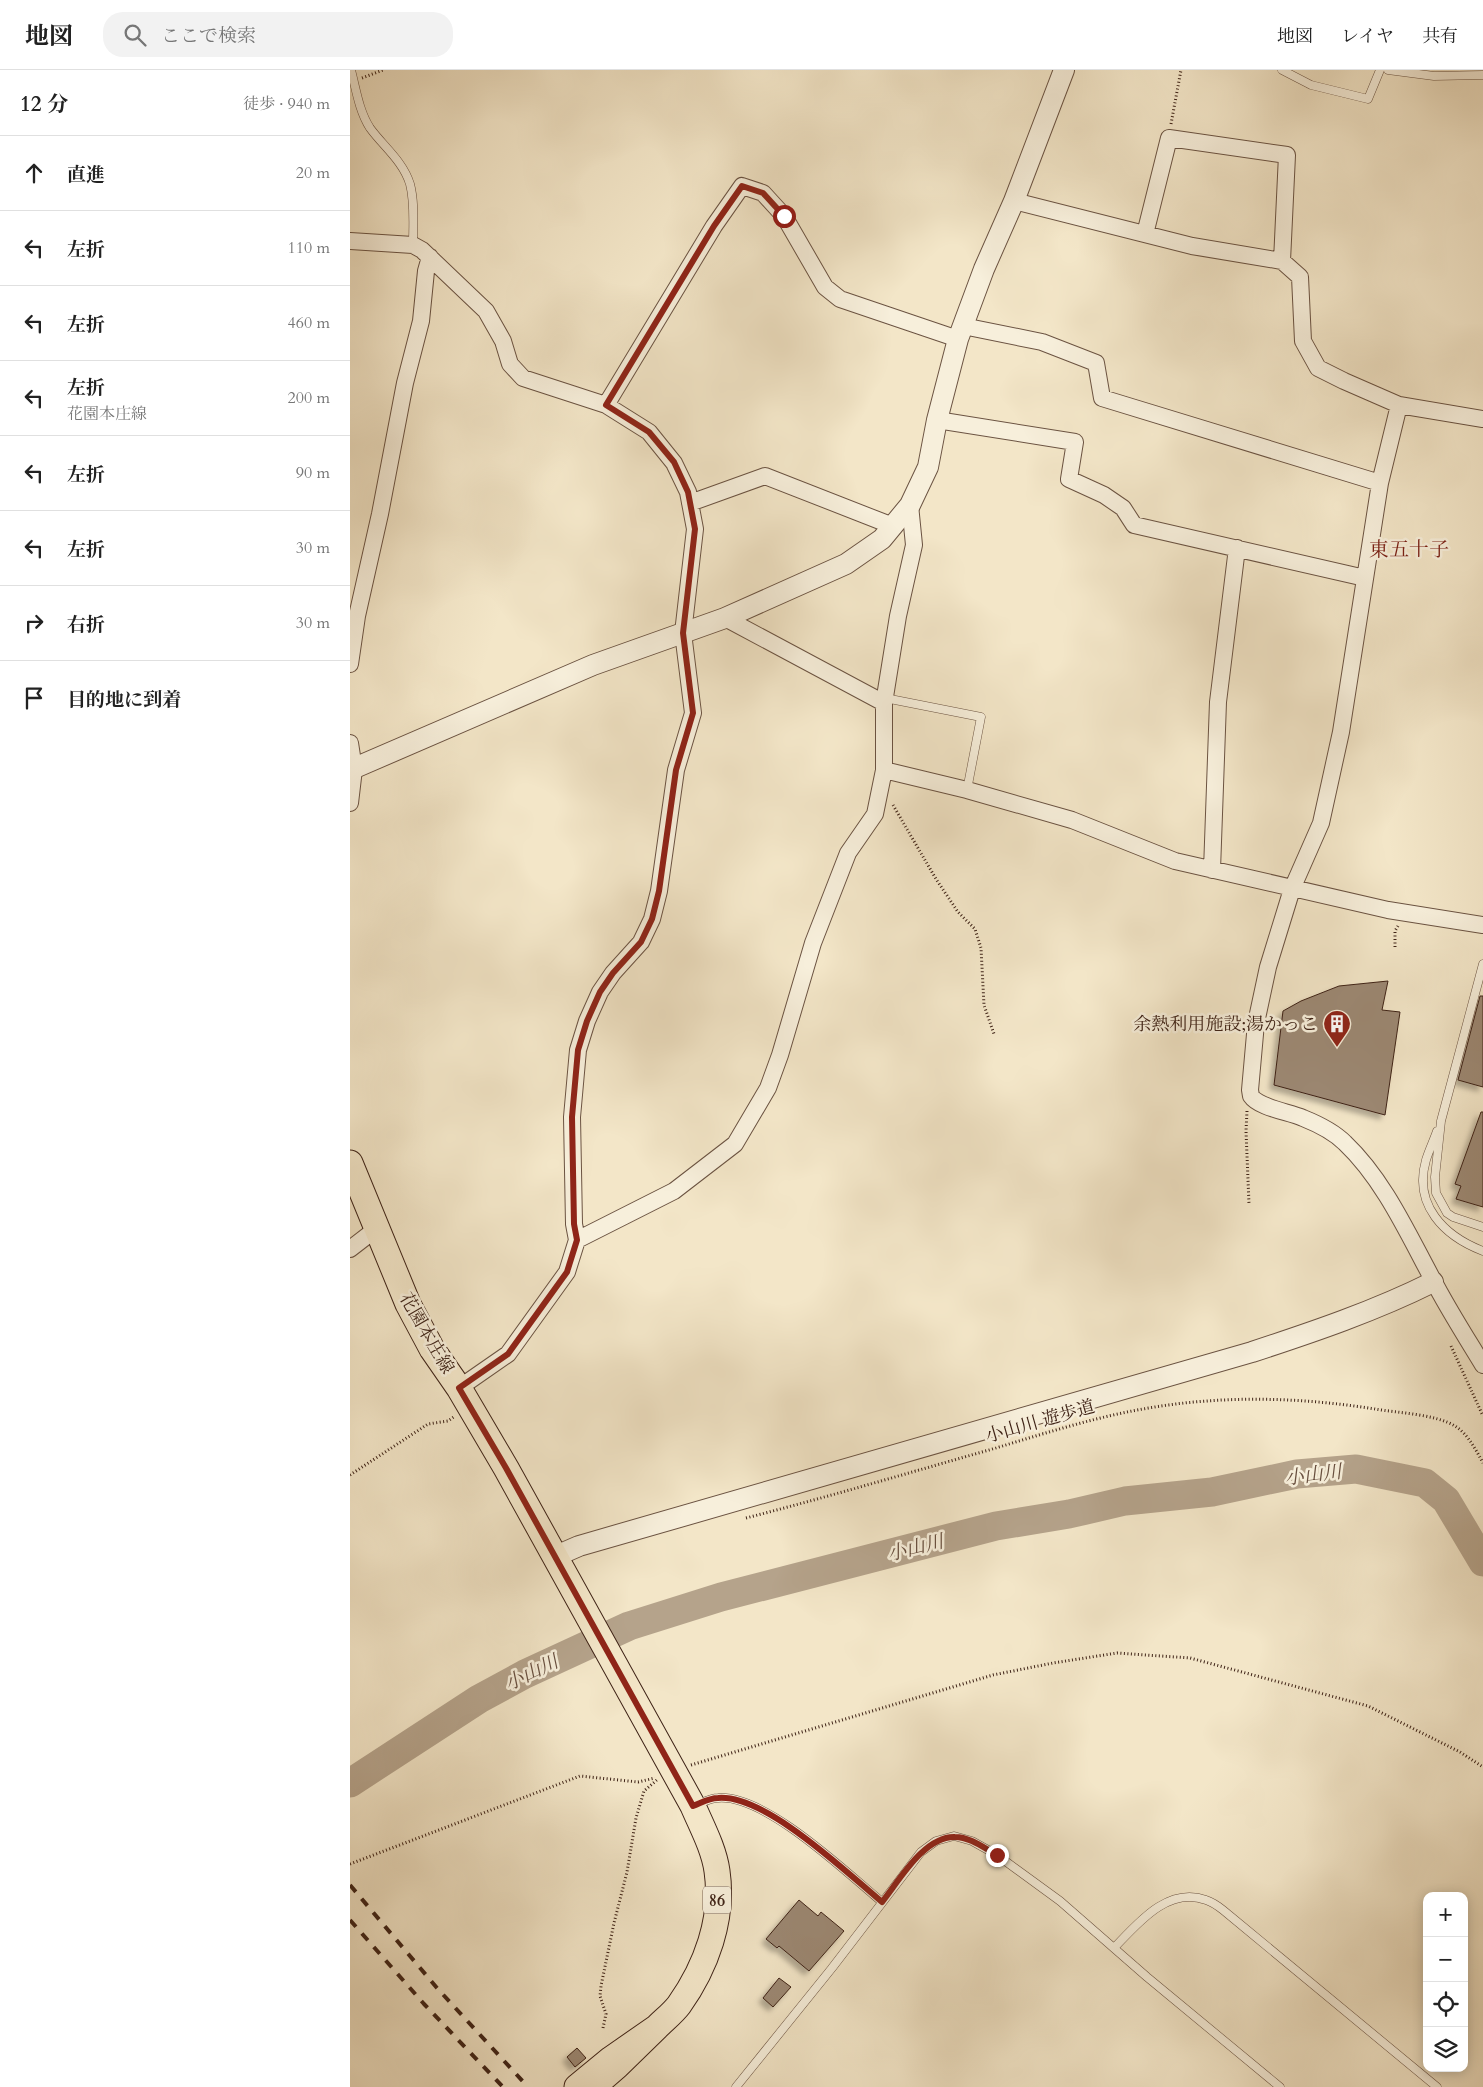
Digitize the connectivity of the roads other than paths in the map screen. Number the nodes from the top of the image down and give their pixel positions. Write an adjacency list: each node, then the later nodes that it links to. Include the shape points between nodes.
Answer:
1 (1064, 70): 7 (street)
2 (1282, 70): 3 (lane, via 1311,85 1368,99)
3 (1380, 70)
4 (1388, 70): 5 (lane, via 1434,76)
5 (1483, 75)
6 (352, 76): 10 (lane, via 370,127 397,159 410,183)
7 (1014, 201): 8 (street); 13 (street)
8 (1145, 234): 12 (street, via 1192,246); 12 (street, via 1169,138 1287,155)
9 (350, 241): 10 (street)
10 (413, 245): 11 (street)
11 (430, 257): 14 (street, via 486,311 504,341 510,364 523,378); 26 (street, via 421,321 405,383)
12 (1282, 261): 15 (street, via 1300,277 1303,341 1318,368)
13 (960, 333): 14 (street, via 840,299 825,287 784,216 763,193 742,186 714,226); 17 (street); 18 (street, via 1042,342 1096,363 1102,398)
14 (606, 405): 19 (street, via 649,432 674,462)
15 (1399, 405): 16 (street); 18 (street)
16 (1483, 419)
17 (937, 420): 20 (street, via 928,467); 22 (street, via 1075,442 1069,479 1124,508 1134,525)
18 (1380, 483): 23 (street)
19 (690, 503): 21 (street, via 765,476); 25 (street, via 695,529)
20 (910, 506): 21 (street); 27 (street, via 914,545 898,616)
21 (893, 526): 24 (street, via 882,539 846,564)
22 (1237, 548): 23 (street); 33 (street, via 1218,702)
23 (1366, 578): 34 (street, via 1347,702 1320,823)
24 (725, 618): 25 (street); 27 (street)
25 (683, 633): 29 (street, via 593,665); 42 (street, via 693,713 676,770 657,900 641,942 600,992 578,1050 572,1117)
26 (350, 664)
27 (885, 700): 30 (street); 31 (lane, via 981,717)
28 (350, 743): 29 (street)
29 (352, 769): 32 (street)
30 (883, 777): 31 (street); 42 (street, via 875,814 848,854 813,943 768,1088 735,1144 674,1191)
31 (967, 790): 33 (street, via 1072,820 1154,854)
32 (350, 803)
33 (1212, 870): 34 (street)
34 (1292, 888): 35 (street, via 1388,910); 45 (street, via 1258,1008 1251,1096 1257,1102 1322,1126 1345,1142 1366,1166 1397,1214)
35 (1483, 925)
36 (1483, 964): 37 (lane)
37 (1441, 1121): 40 (lane, via 1436,1177 1438,1199 1453,1217); 44 (lane, via 1426,1161 1427,1204 1442,1226 1456,1238)
38 (350, 1162): 39 (main road, 花園本庄線 / 86)
39 (357, 1199): 41 (main road, 花園本庄線 / 86)
40 (1483, 1227)
41 (376, 1229): 43 (street); 47 (main road, 花園本庄線 / 86, via 432,1350)
42 (577, 1240): 47 (street, via 567,1272 508,1354)
43 (350, 1249)
44 (1483, 1250)
45 (1433, 1282): 46 (street); 48 (street, via 1325,1328 1252,1352 579,1546)
46 (1483, 1365)
47 (464, 1396): 48 (main road, 花園本庄線 / 86)
48 (556, 1556): 49 (main road, 花園本庄線 / 86, via 669,1770)
49 (693, 1806): 50 (lane, via 720,1797 768,1812 800,1834); 52 (main road, 花園本庄線 / 86, via 717,1871 713,1938 696,1977 678,2006)
50 (882, 1902): 51 (lane, via 922,1852 936,1841 954,1836 972,1841 997,1855); 55 (lane)
51 (1114, 1948): 56 (lane); 57 (lane, via 1147,1914 1173,1899 1192,1897 1207,1900)
52 (657, 2027): 53 (main road, 花園本庄線 / 86); 54 (main road, 花園本庄線 / 86)
53 (577, 2087)
54 (593, 2087)
55 (736, 2087)
56 (1280, 2087)
57 (1437, 2087)

